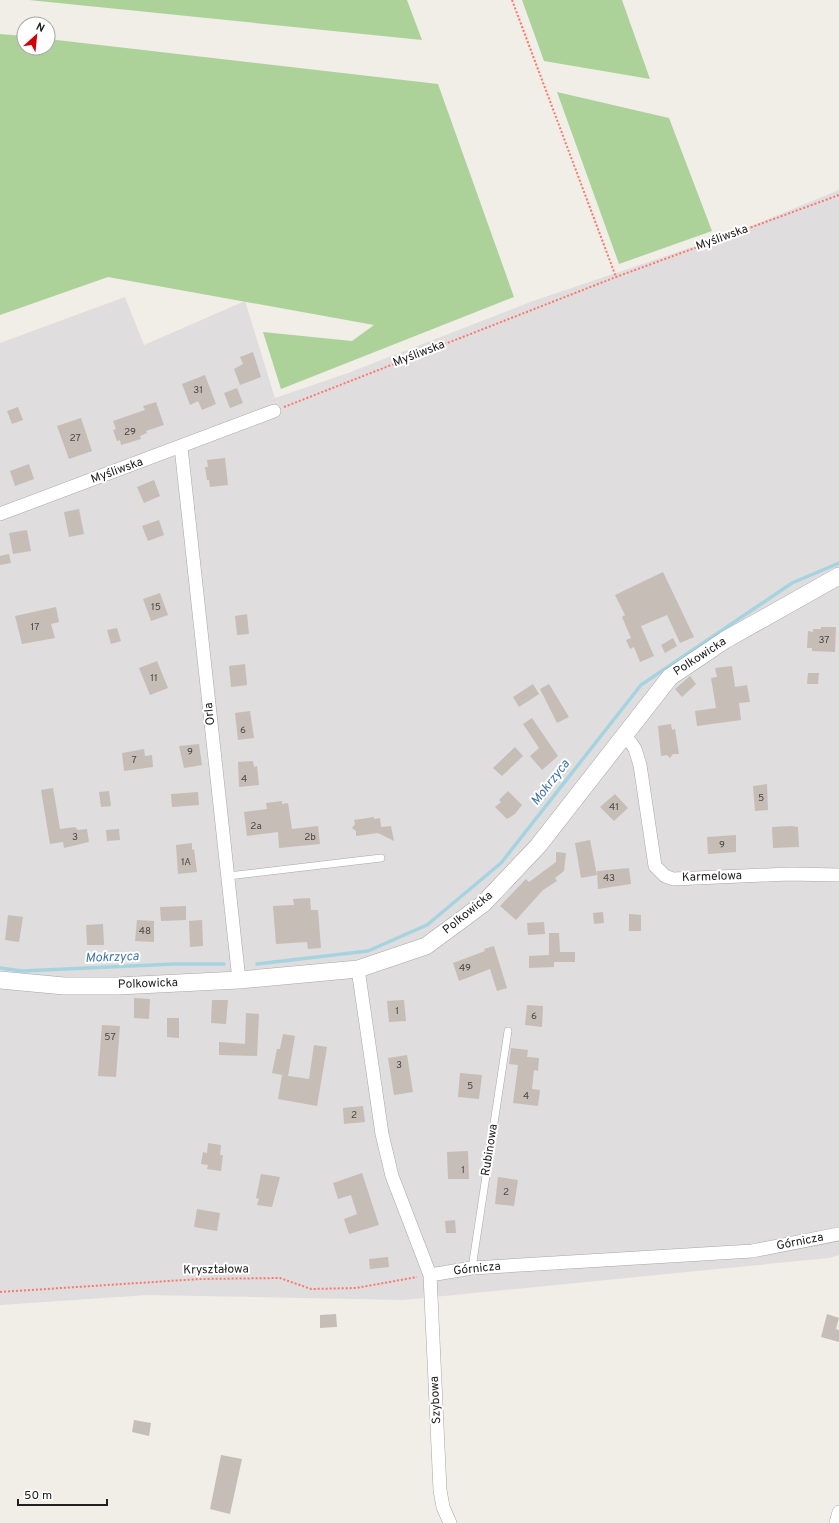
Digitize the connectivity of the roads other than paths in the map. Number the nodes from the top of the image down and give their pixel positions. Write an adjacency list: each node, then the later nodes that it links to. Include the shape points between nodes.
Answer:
1 (274, 411): 2 (street, Myśliwska)
2 (181, 447): 3 (street, Myśliwska); 8 (street, Orla)
3 (0, 514)
4 (839, 576): 5 (street, Polkowicka, via 725,640 670,677)
5 (623, 737): 7 (street, Karmelowa, via 635,749 640,765 655,866 665,876 673,879 789,874); 9 (street, Polkowicka, via 538,846 483,904 426,946)
6 (381, 858): 8 (lane)
7 (839, 875)
8 (228, 876): 11 (street, Orla)
9 (358, 968): 11 (street, Polkowicka); 15 (street, via 382,1134 392,1176)
10 (0, 980): 11 (street, Polkowicka, via 64,986 103,986)
11 (239, 980)
12 (508, 1031): 14 (lane, Rubinowa)
13 (839, 1234): 14 (street, Górnicza, via 752,1251)
14 (472, 1268): 15 (street, Górnicza)
15 (430, 1275): 16 (street, Szybowa, via 440,1490)
16 (443, 1507): 18 (lane); 19 (street, Szybowa)
17 (839, 1512): 20 (street)
18 (443, 1523)
19 (450, 1523)
20 (836, 1523)

